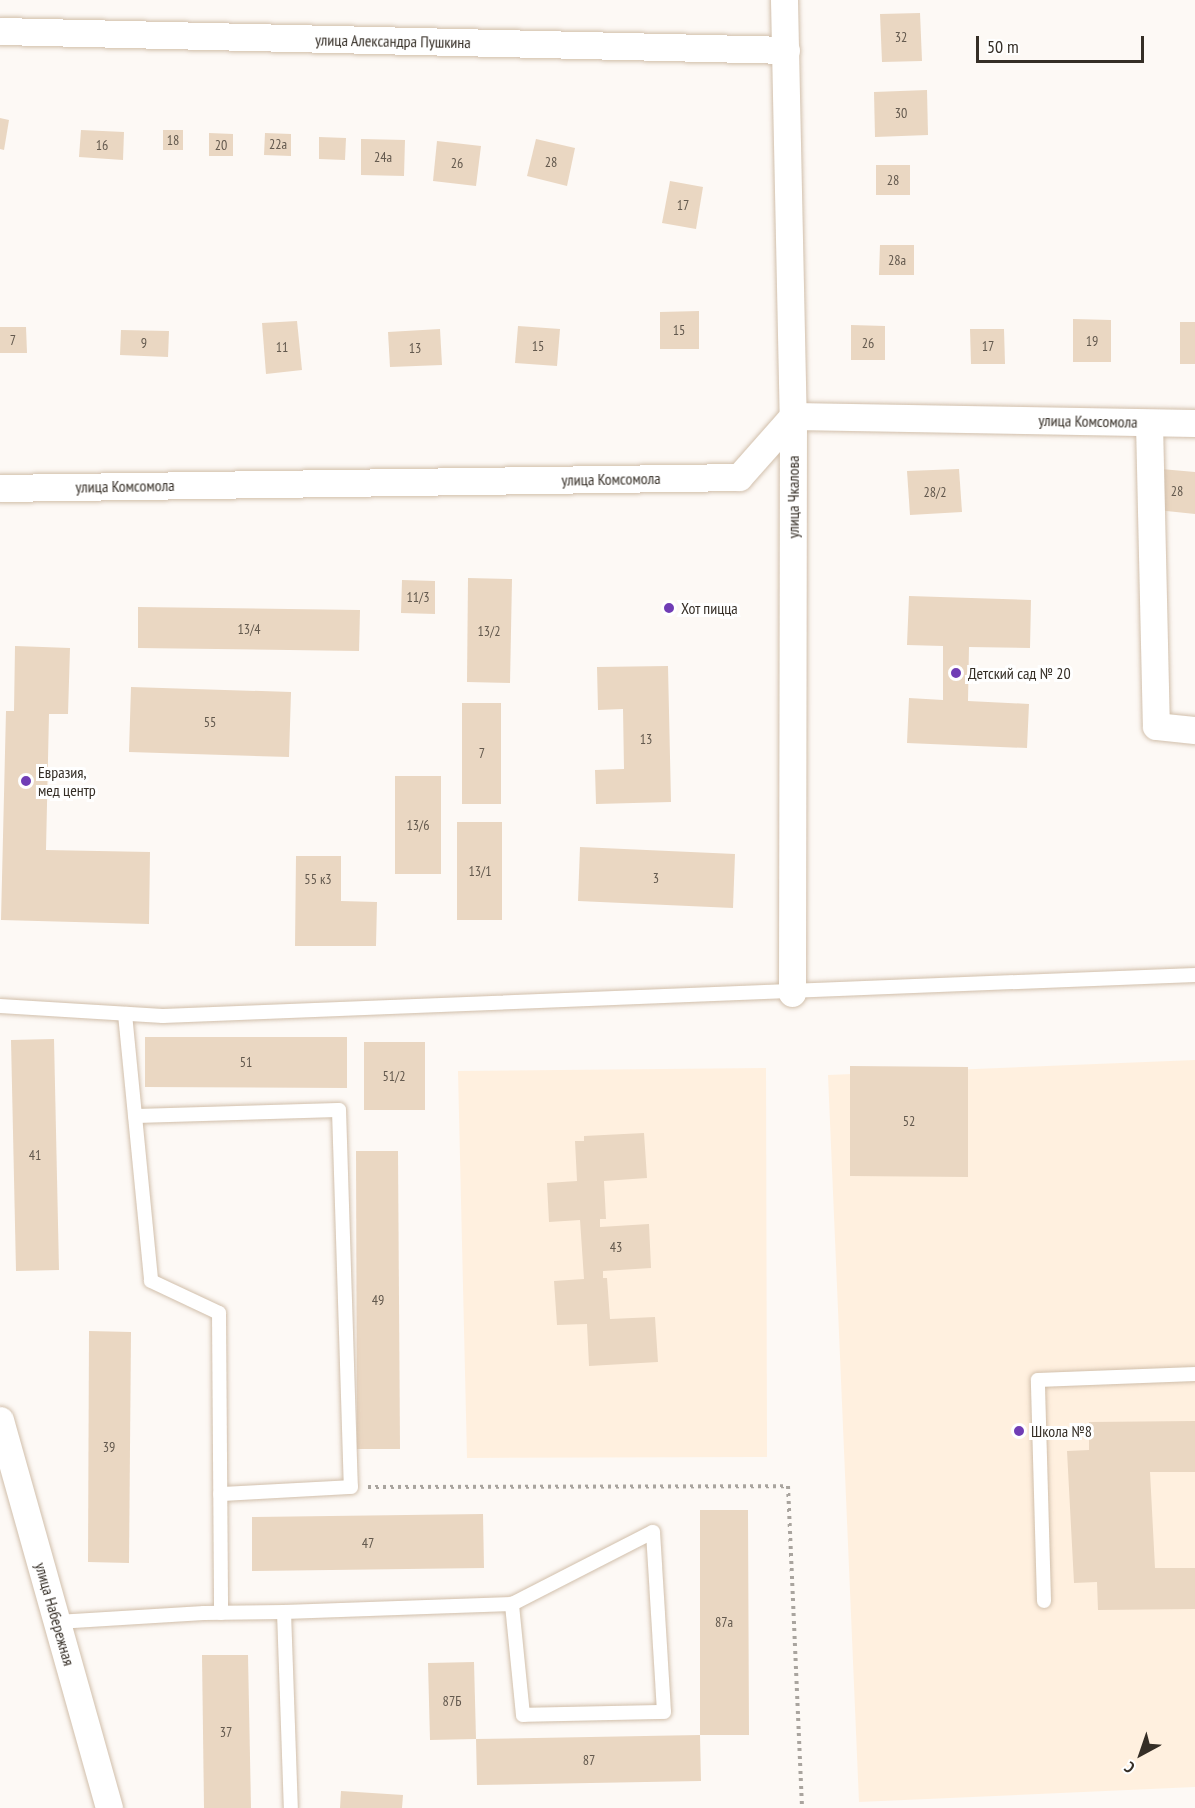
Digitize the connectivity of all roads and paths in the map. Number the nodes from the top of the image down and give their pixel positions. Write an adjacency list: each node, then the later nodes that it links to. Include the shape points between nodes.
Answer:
1 (784, 0): 3 (street, улица Чкалова)
2 (0, 31): 3 (street, улица Александра Пушкина)
3 (786, 50): 4 (street, улица Чкалова)
4 (793, 416): 5 (street, улица Комсомола); 7 (street, улица Комсомола, via 738,477); 10 (street, улица Чкалова)
5 (1149, 423): 6 (street, улица Комсомола); 8 (street, via 1156,726)
6 (1195, 423)
7 (0, 488)
8 (1195, 730)
9 (1195, 975): 10 (lane)
10 (792, 993): 12 (lane, via 163,1016)
11 (0, 1006): 12 (lane)
12 (125, 1014): 13 (lane)
13 (135, 1116): 17 (lane, via 150,1281 219,1313); 17 (lane, via 339,1110 351,1487)
14 (1195, 1374): 18 (lane, via 1038,1380)
15 (0, 1420): 16 (street, улица Набережная)
16 (10, 1481): 22 (street, улица Набережная)
17 (220, 1494): 21 (lane)
18 (1044, 1601)
19 (512, 1604): 19 (lane, via 654,1532 663,1712 523,1716); 20 (lane)
20 (285, 1612): 21 (lane); 24 (lane)
21 (222, 1613): 22 (lane)
22 (57, 1622): 23 (street, улица Набережная)
23 (109, 1808)
24 (291, 1808)

